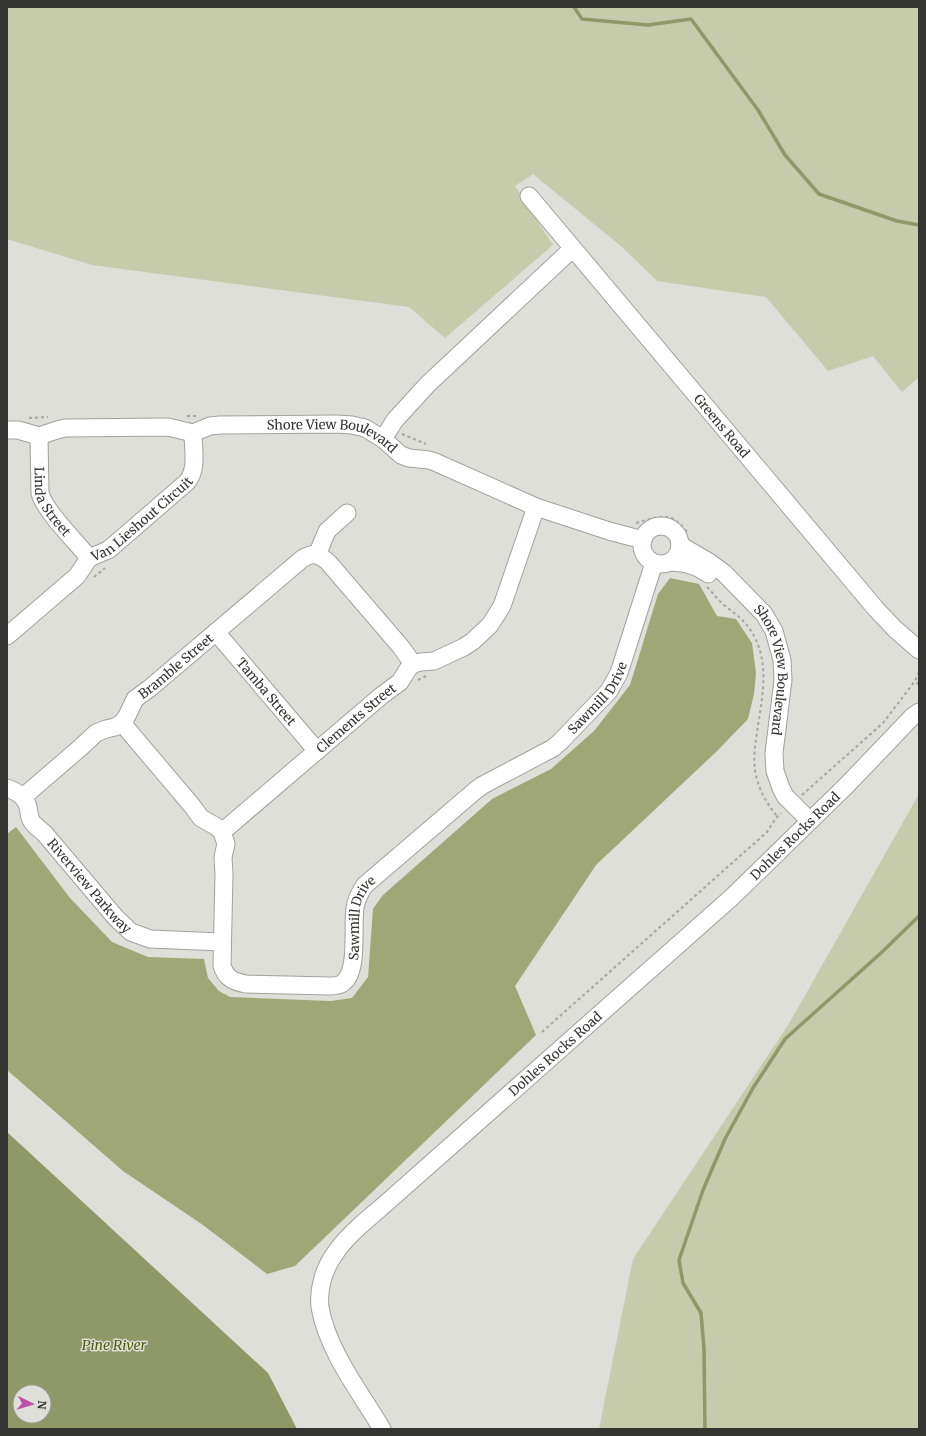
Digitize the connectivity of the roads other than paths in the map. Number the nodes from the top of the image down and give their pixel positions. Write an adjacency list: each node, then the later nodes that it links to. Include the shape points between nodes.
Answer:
1 (529, 196): 2 (street, Greens Road)
2 (572, 248): 6 (street, via 428,384 395,420); 16 (street, Greens Road, via 876,609 895,629)
3 (7, 430): 5 (street, via 18,430)
4 (193, 433): 5 (street, via 174,427 144,427 60,429); 6 (street, Shore View Boulevard, via 218,425 337,424 365,428); 12 (street, Van Lieshout Circuit, via 193,467 190,479 108,550)
5 (39, 436): 12 (street, Linda Street, via 42,499 47,509)
6 (383, 440): 7 (street, Shore View Boulevard, via 401,455 435,462)
7 (536, 507): 9 (street, Shore View Boulevard); 17 (street, via 502,606 490,625 464,647 434,661 421,662)
8 (347, 513): 11 (street, via 327,531)
9 (643, 540): 10 (street, via 649,530 660,526 666,527 679,539); 13 (street, via 643,551 649,560)
10 (684, 540): 13 (street, via 678,555); 24 (street, Shore View Boulevard, via 724,573 760,610 774,631 781,651 783,675 774,753 775,771 786,796)
11 (317, 555): 14 (street, Bramble Street, via 302,559); 17 (street, via 328,562 401,647)
12 (89, 558): 15 (street, Van Lieshout Circuit, via 77,576)
13 (662, 562): 24 (street, Shore View Boulevard, via 691,565 709,574 756,621 766,639 772,672 764,772 770,791 777,802); 26 (street, Sawmill Drive, via 619,672 609,691 556,745 480,787 365,886 355,906 352,967 344,982 334,986 235,982 222,969)
14 (216, 632): 20 (street, Bramble Street, via 134,700); 21 (street, Tamba Street)
15 (7, 636)
16 (916, 643)
17 (416, 672): 21 (street, Clements Street, via 408,670 396,686)
18 (919, 699): 19 (street, Dohles Rocks Road)
19 (915, 714): 24 (street, Dohles Rocks Road)
20 (122, 723): 23 (street, via 94,734); 25 (street, via 199,816)
21 (317, 751): 25 (street, Clements Street)
22 (7, 788): 23 (street)
23 (23, 797): 26 (street, Riverview Parkway, via 33,824 45,834 116,918 131,932 150,939)
24 (807, 825): 27 (street, Dohles Rocks Road, via 731,898 362,1225 335,1254 323,1276 321,1286 320,1306 324,1324 343,1365)
25 (222, 832): 26 (street, Sawmill Drive, via 226,844 223,861)
26 (222, 942)
27 (382, 1429)

